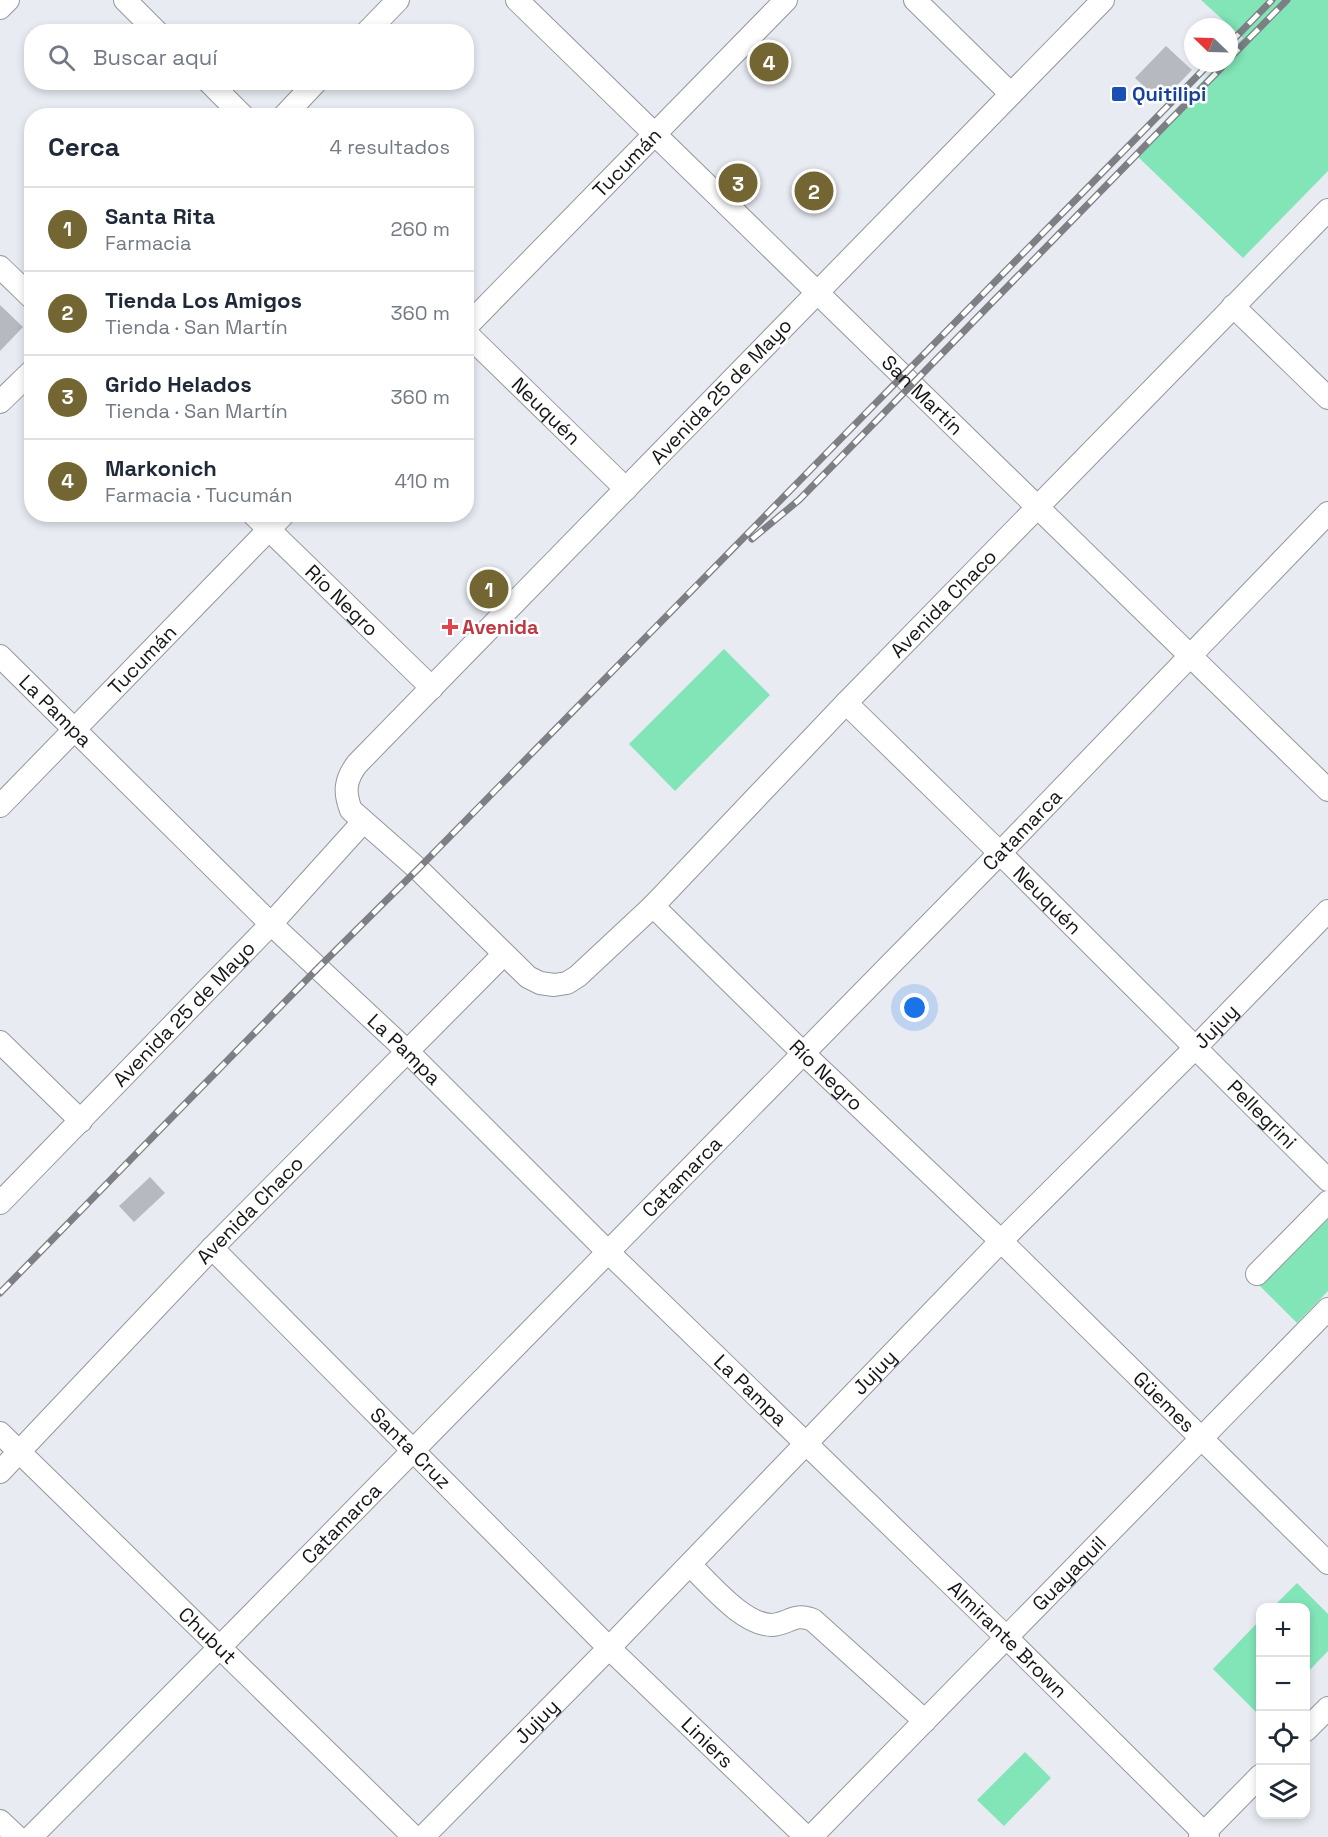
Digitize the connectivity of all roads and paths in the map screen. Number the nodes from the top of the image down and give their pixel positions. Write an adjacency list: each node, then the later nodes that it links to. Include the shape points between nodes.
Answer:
1 (8, 0): 8 (street)
2 (124, 0): 9 (street)
3 (398, 0): 10 (street)
4 (517, 0): 16 (street, San Martín)
5 (786, 0): 16 (street, Tucumán)
6 (915, 0): 13 (street)
7 (1102, 0): 13 (street, Avenida 25 de Mayo)
8 (0, 8)
9 (149, 24)
10 (375, 24)
11 (217, 90): 14 (street)
12 (308, 90): 15 (street)
13 (1011, 94): 20 (street, Avenida 25 de Mayo)
14 (235, 108)
15 (292, 108)
16 (654, 135): 20 (street, San Martín); 22 (street, Tucumán)
17 (1328, 210): 21 (street, Avenida Chaco)
18 (0, 267): 19 (street)
19 (24, 290)
20 (817, 293): 27 (street, Avenida 25 de Mayo); 28 (street, San Martín)
21 (1233, 306): 25 (street); 28 (street, Avenida Chaco)
22 (474, 319)
23 (474, 341): 27 (street, Neuquén)
24 (24, 379): 26 (street)
25 (1328, 398)
26 (0, 402)
27 (626, 489): 34 (street, Avenida 25 de Mayo)
28 (1036, 507): 33 (street, San Martín); 35 (street, Avenida Chaco)
29 (1328, 513): 33 (street, Catamarca)
30 (267, 522): 36 (street, Tucumán)
31 (271, 522): 34 (street, Río Negro)
32 (0, 656): 36 (street, La Pampa)
33 (1190, 656): 37 (street, San Martín); 40 (street, Catamarca)
34 (432, 688): 39 (street, Avenida 25 de Mayo, via 349,774 346,799)
35 (846, 703): 40 (street, Neuquén); 41 (street, Avenida Chaco)
36 (74, 730): 38 (street, Tucumán); 43 (street, La Pampa)
37 (1328, 790)
38 (0, 806)
39 (363, 822): 43 (street, Avenida 25 de Mayo); 44 (street, via 418,869)
40 (1000, 853): 46 (street, Neuquén); 48 (street, Catamarca)
41 (653, 906): 44 (street, Avenida Chaco, via 567,982 540,983); 48 (street, Río Negro)
42 (1328, 911): 46 (street, Jujuy)
43 (271, 924): 47 (street, La Pampa); 49 (street, Avenida 25 de Mayo)
44 (504, 954): 47 (street, Avenida Chaco)
45 (0, 1042): 49 (street)
46 (1196, 1047): 50 (street, Pellegrini); 53 (street, Jujuy)
47 (408, 1052): 54 (street, Avenida Chaco); 55 (street, La Pampa)
48 (803, 1053): 53 (street, Río Negro); 55 (street, Catamarca)
49 (81, 1121): 52 (street, Avenida 25 de Mayo)
50 (1328, 1180)
51 (1328, 1202): 56 (street)
52 (0, 1203)
53 (1001, 1241): 59 (street, Güemes); 60 (street, Jujuy)
54 (212, 1248): 61 (street, Santa Cruz); 62 (street, Avenida Chaco)
55 (608, 1251): 60 (street, La Pampa); 61 (street, Catamarca)
56 (1257, 1274)
57 (1328, 1309): 59 (street, Guayaquil)
58 (0, 1433): 62 (street, Chubut)
59 (1200, 1438): 64 (street, Güemes); 66 (street, Guayaquil)
60 (806, 1445): 65 (street, Jujuy); 66 (street, Almirante Brown)
61 (412, 1450): 67 (street, Catamarca); 68 (street, Santa Cruz)
62 (20, 1451): 63 (street, Avenida Chaco); 67 (street, Chubut)
63 (0, 1472)
64 (1328, 1563)
65 (690, 1565): 68 (street, Jujuy); 70 (street, via 744,1617 774,1625 795,1617 813,1620)
66 (1006, 1637): 70 (street, Guayaquil); 74 (street, Almirante Brown)
67 (220, 1647): 76 (street, Catamarca); 77 (street, Chubut)
68 (609, 1648): 78 (street, Jujuy); 79 (street, Liniers)
69 (1328, 1708): 71 (street)
70 (925, 1721): 80 (street, Guayaquil)
71 (1310, 1725)
72 (1256, 1780): 74 (street)
73 (0, 1821): 75 (street)
74 (1204, 1836)
75 (17, 1837)
76 (31, 1837)
77 (414, 1837)
78 (423, 1837)
79 (806, 1837)
80 (811, 1837)

